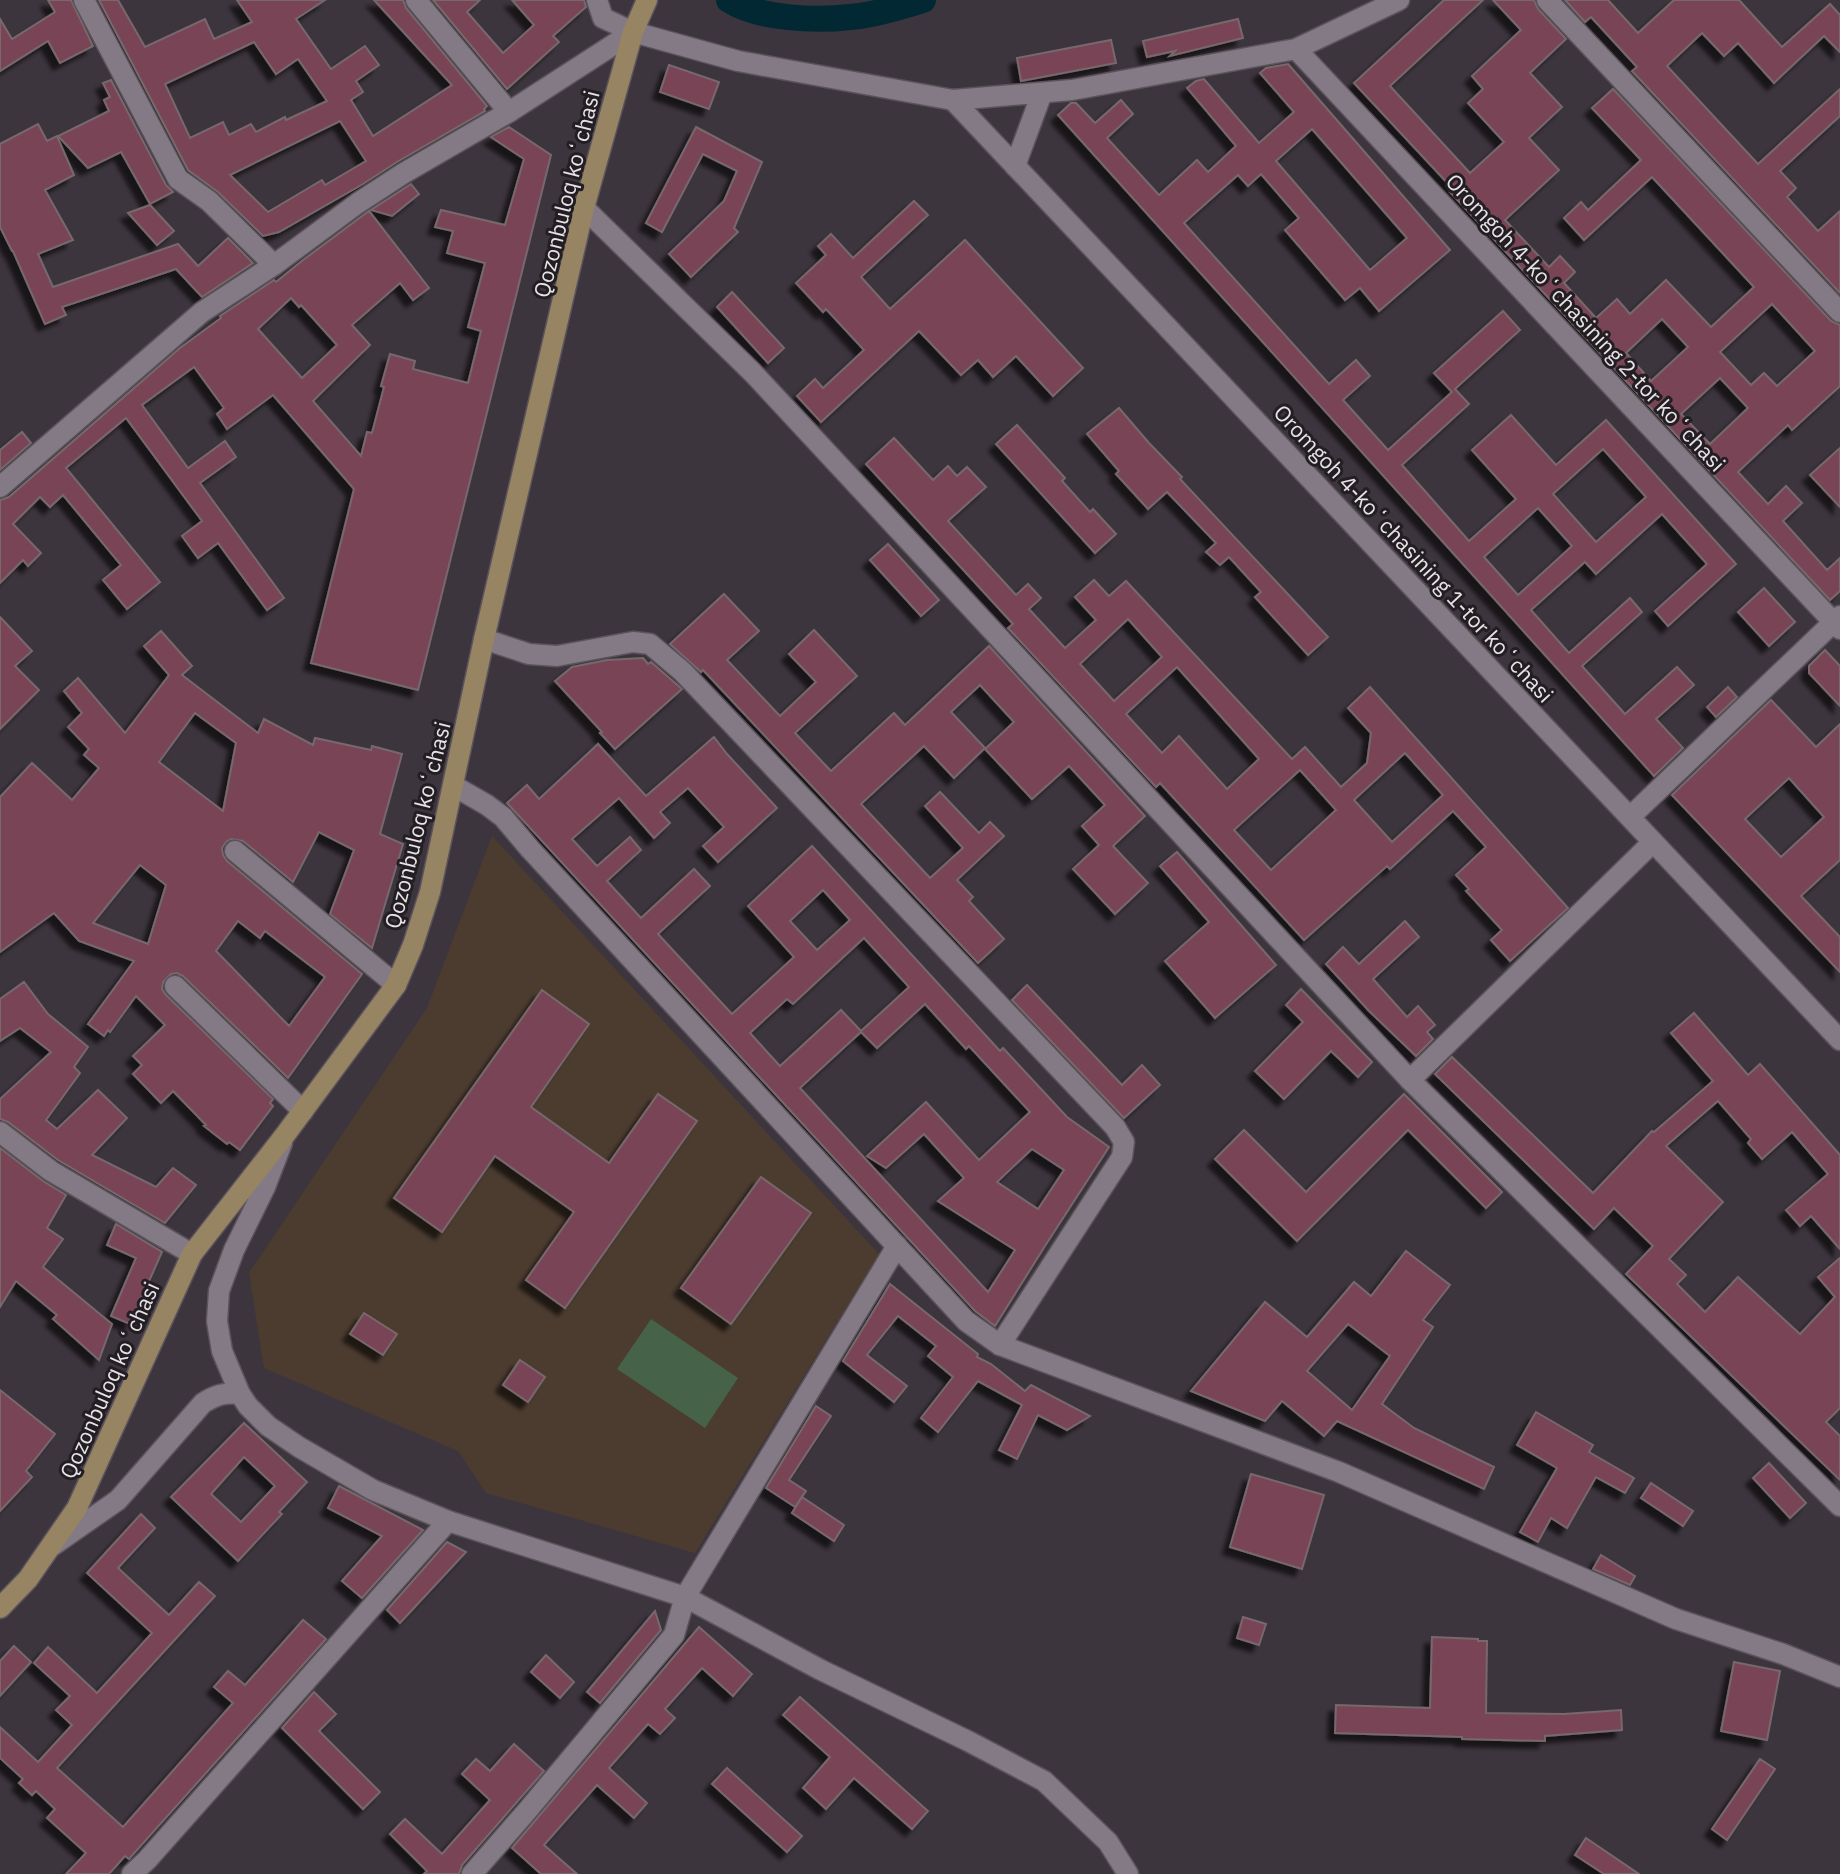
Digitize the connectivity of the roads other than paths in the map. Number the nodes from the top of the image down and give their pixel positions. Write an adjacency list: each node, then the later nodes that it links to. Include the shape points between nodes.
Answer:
1 (84, 0): 14 (street, via 178,179 209,201)
2 (416, 0): 11 (street)
3 (597, 0): 7 (street, via 603,18)
4 (1399, 0): 8 (street)
5 (1547, 0): 15 (street)
6 (646, 2): 7 (main road, Qozonbuloq koʻchasi)
7 (633, 32): 10 (street, via 738,61); 11 (street); 13 (main road, Qozonbuloq koʻchasi)
8 (1296, 49): 9 (street); 17 (street, Oromgoh 4-koʻchasining 2-tor koʻchasi)
9 (1042, 93): 10 (street); 12 (street)
10 (953, 100): 12 (street, Oromgoh 4-koʻchasining 1-tor koʻchasi)
11 (509, 112): 14 (street, via 404,173)
12 (1015, 166): 20 (street, Oromgoh 4-koʻchasining 1-tor koʻchasi)
13 (584, 208): 18 (main road, Qozonbuloq koʻchasi); 26 (street, via 753,373)
14 (274, 265): 16 (street, via 202,312)
15 (1840, 312)
16 (0, 487)
17 (1838, 622): 20 (street)
18 (484, 639): 19 (main road, Qozonbuloq koʻchasi); 32 (street, via 529,654 557,656 633,642 650,644 683,672 1115,1127 1124,1142 1122,1157)
19 (454, 786): 23 (main road, Qozonbuloq koʻchasi, via 430,892); 30 (street, via 503,817)
20 (1630, 817): 21 (street, Oromgoh 4-koʻchasining 1-tor koʻchasi)
21 (1653, 842): 25 (street, Oromgoh 4-koʻchasining 1-tor koʻchasi); 26 (street)
22 (235, 851): 23 (street)
23 (396, 985): 27 (main road, Qozonbuloq koʻchasi)
24 (175, 986): 27 (street)
25 (1840, 1040)
26 (1410, 1080): 34 (street)
27 (303, 1111): 29 (main road, Qozonbuloq koʻchasi)
28 (0, 1132): 31 (street, via 51,1171)
29 (285, 1135): 31 (main road, Qozonbuloq koʻchasi); 33 (street, via 219,1291 222,1351)
30 (897, 1246): 32 (street, via 966,1321); 37 (street)
31 (192, 1254): 36 (main road, Qozonbuloq koʻchasi, via 77,1508)
32 (1000, 1345): 39 (street, via 1339,1472 1676,1619)
33 (240, 1394): 35 (street, via 268,1426 299,1447 373,1490); 36 (street, via 227,1392 203,1403 118,1500)
34 (1840, 1506)
35 (448, 1521): 37 (street); 40 (street)
36 (52, 1546): 38 (main road, Qozonbuloq koʻchasi)
37 (685, 1597): 41 (street, via 674,1635); 42 (street, via 1044,1781 1108,1842)
38 (0, 1608)
39 (1840, 1677)
40 (132, 1874)
41 (472, 1874)
42 (1128, 1874)

